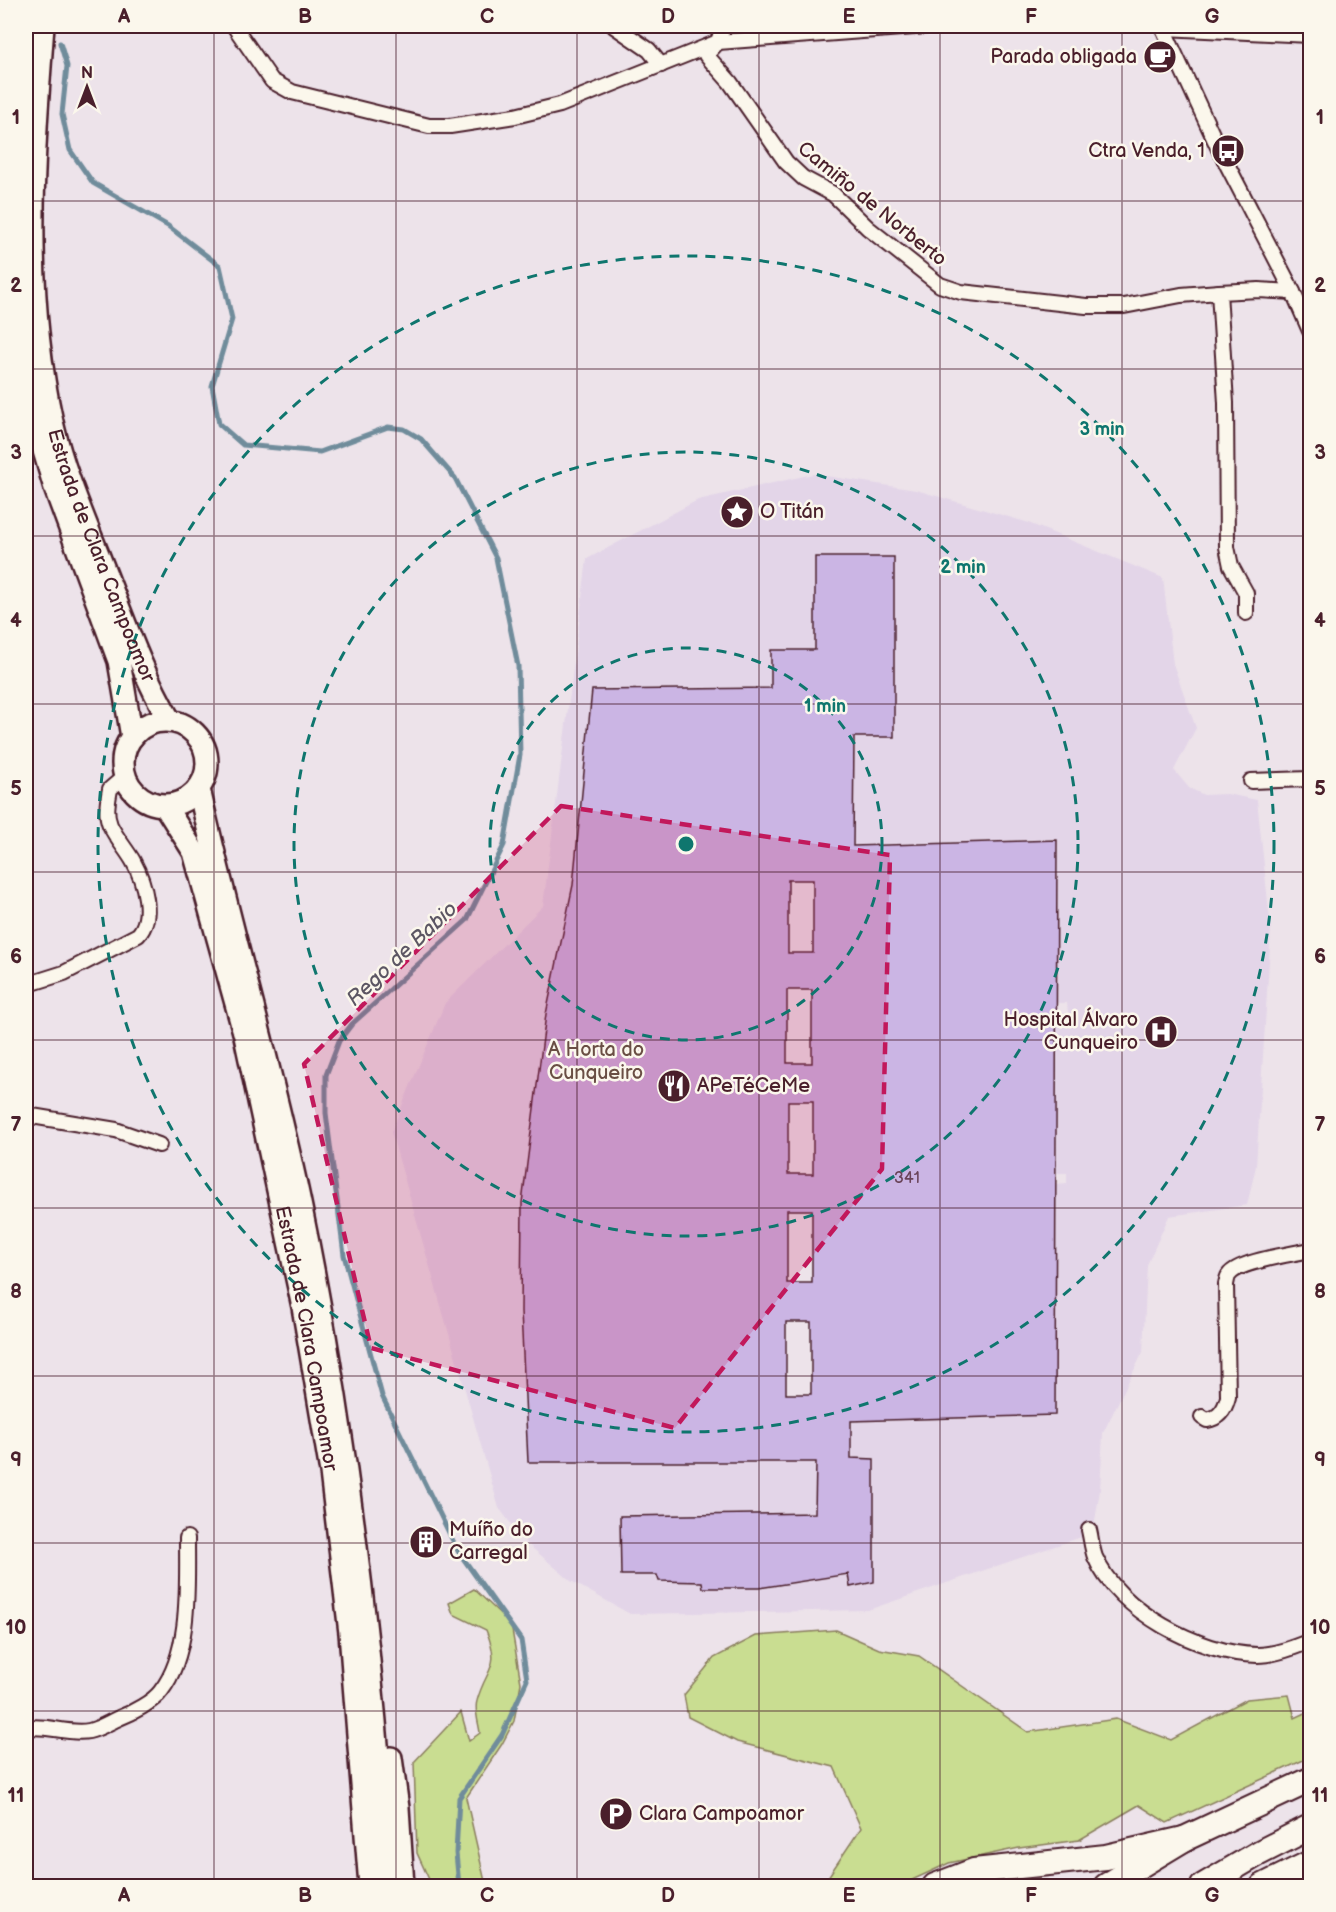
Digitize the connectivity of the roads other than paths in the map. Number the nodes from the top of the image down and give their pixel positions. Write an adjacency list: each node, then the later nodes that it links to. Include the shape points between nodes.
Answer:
1 (26, 26): 9 (main road)
2 (43, 26): 17 (main road, Estrada de Clara Campoamor, via 32,219 33,297 42,371 68,477 148,682)
3 (234, 26): 11 (street, via 272,81 292,92 429,126 515,116 560,105)
4 (614, 26): 11 (street, via 649,50)
5 (723, 26): 10 (street)
6 (928, 26): 10 (street)
7 (1163, 26): 8 (street); 13 (street, via 1218,147)
8 (1311, 33)
9 (26, 34)
10 (718, 42): 11 (street); 12 (street, Camiño de Norberto, via 706,55 730,82 786,162 804,178 833,194 868,228 940,285 961,292 1086,306 1124,306)
11 (661, 65)
12 (1219, 292): 13 (street, Camiño de Norberto); 16 (street, via 1226,403 1227,547 1231,566 1246,593)
13 (1293, 292): 14 (street)
14 (1311, 330)
15 (26, 375): 18 (main road, Estrada de Clara Campoamor, via 55,488 119,661)
16 (1246, 613)
17 (170, 721): 18 (main road, via 143,727); 22 (main road, Estrada de Clara Campoamor, via 193,731 207,752 206,778)
18 (132, 736): 19 (main road, Estrada de Clara Campoamor, via 123,762)
19 (125, 776): 23 (main road, via 140,797); 24 (street, via 110,789 108,816 137,869 147,912 144,928 84,964)
20 (1311, 779): 21 (street)
21 (1251, 781)
22 (199, 789): 23 (main road, via 190,798); 25 (main road, Estrada de Clara Campoamor)
23 (165, 806): 38 (main road, Estrada de Clara Campoamor, via 194,852 244,1036 303,1307 331,1472 350,1633)
24 (26, 985)
25 (257, 1019): 39 (main road, Estrada de Clara Campoamor, via 314,1275 351,1497 373,1692); 40 (main road, Estrada de Clara Campoamor, via 280,1066 318,1233 352,1419 398,1808)
26 (26, 1115): 27 (street, via 117,1130)
27 (159, 1145)
28 (1311, 1250): 29 (street, via 1259,1262 1229,1274 1228,1397 1218,1416)
29 (1202, 1417)
30 (1089, 1530): 32 (street, via 1095,1556 1108,1579 1129,1600 1190,1640 1232,1653 1260,1655)
31 (187, 1539): 33 (street, via 187,1611 174,1671 160,1693 128,1714 90,1731)
32 (1311, 1641)
33 (26, 1728)
34 (1311, 1780): 36 (highway)
35 (1311, 1827): 43 (highway, via 1258,1853)
36 (1184, 1839): 41 (highway, via 1106,1857 974,1871); 42 (highway)
37 (1311, 1863): 44 (highway)
38 (370, 1887)
39 (388, 1887)
40 (403, 1887)
41 (935, 1887)
42 (1106, 1887)
43 (1203, 1887)
44 (1263, 1887)

